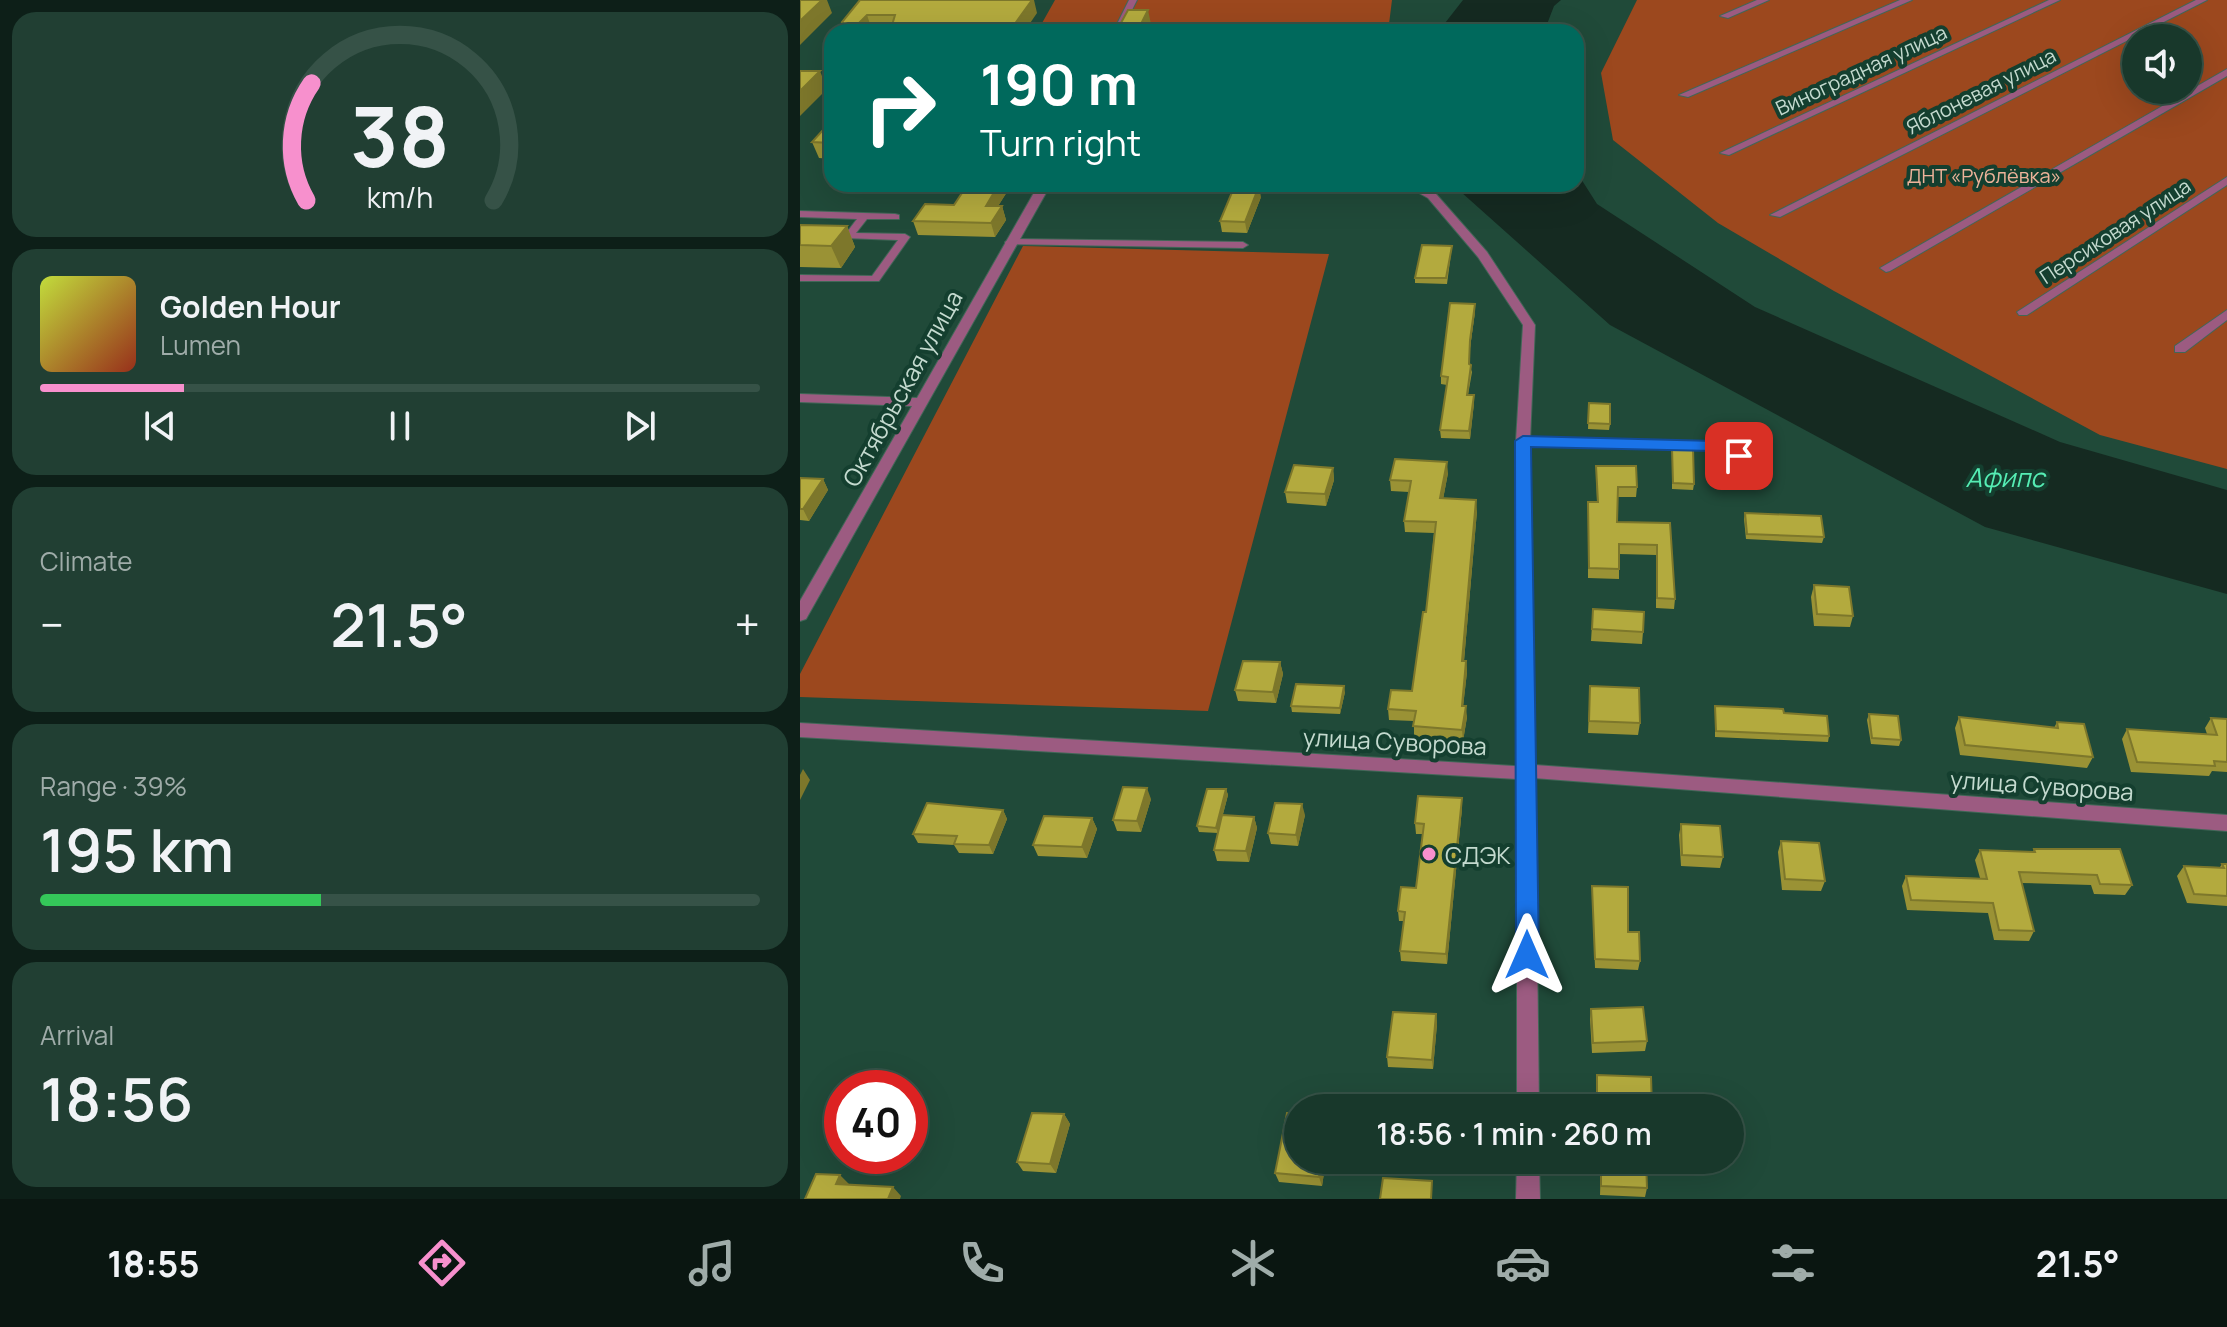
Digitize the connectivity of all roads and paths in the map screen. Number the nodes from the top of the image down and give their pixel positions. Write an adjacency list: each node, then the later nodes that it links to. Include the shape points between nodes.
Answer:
1 (1133, 0): 7 (lane)
2 (1765, 0): 6 (street)
3 (1908, 0): 9 (street)
4 (2056, 0): 10 (street, Виноградная улица)
5 (2203, 0): 15 (street, Яблоневая улица)
6 (1725, 16)
7 (1121, 24)
8 (2227, 72): 20 (street)
9 (1684, 95)
10 (1725, 153)
11 (2227, 180): 22 (street, Персиковая улица)
12 (1040, 192): 18 (street, Октябрьская улица)
13 (1424, 192): 27 (street, via 1483,255 1529,325)
14 (800, 214): 16 (lane)
15 (1776, 215)
16 (864, 216): 17 (lane); 21 (lane, via 849,236 905,237 875,279)
17 (895, 217)
18 (1010, 242): 19 (lane); 26 (street, Октябрьская улица)
19 (1243, 245)
20 (1886, 268)
21 (800, 278)
22 (2023, 312)
23 (2227, 314): 24 (street)
24 (2180, 349)
25 (800, 398): 26 (street)
26 (919, 402): 29 (street, Октябрьская улица)
27 (1523, 441): 28 (lane, via 1715,446 1739,456); 31 (street)
28 (1747, 482)
29 (800, 615)
30 (800, 730): 31 (street, улица Суворова)
31 (1526, 772): 32 (street, улица Суворова); 33 (street)
32 (2227, 823)
33 (1528, 1094)
34 (1528, 1174): 35 (street)
35 (1528, 1199)

